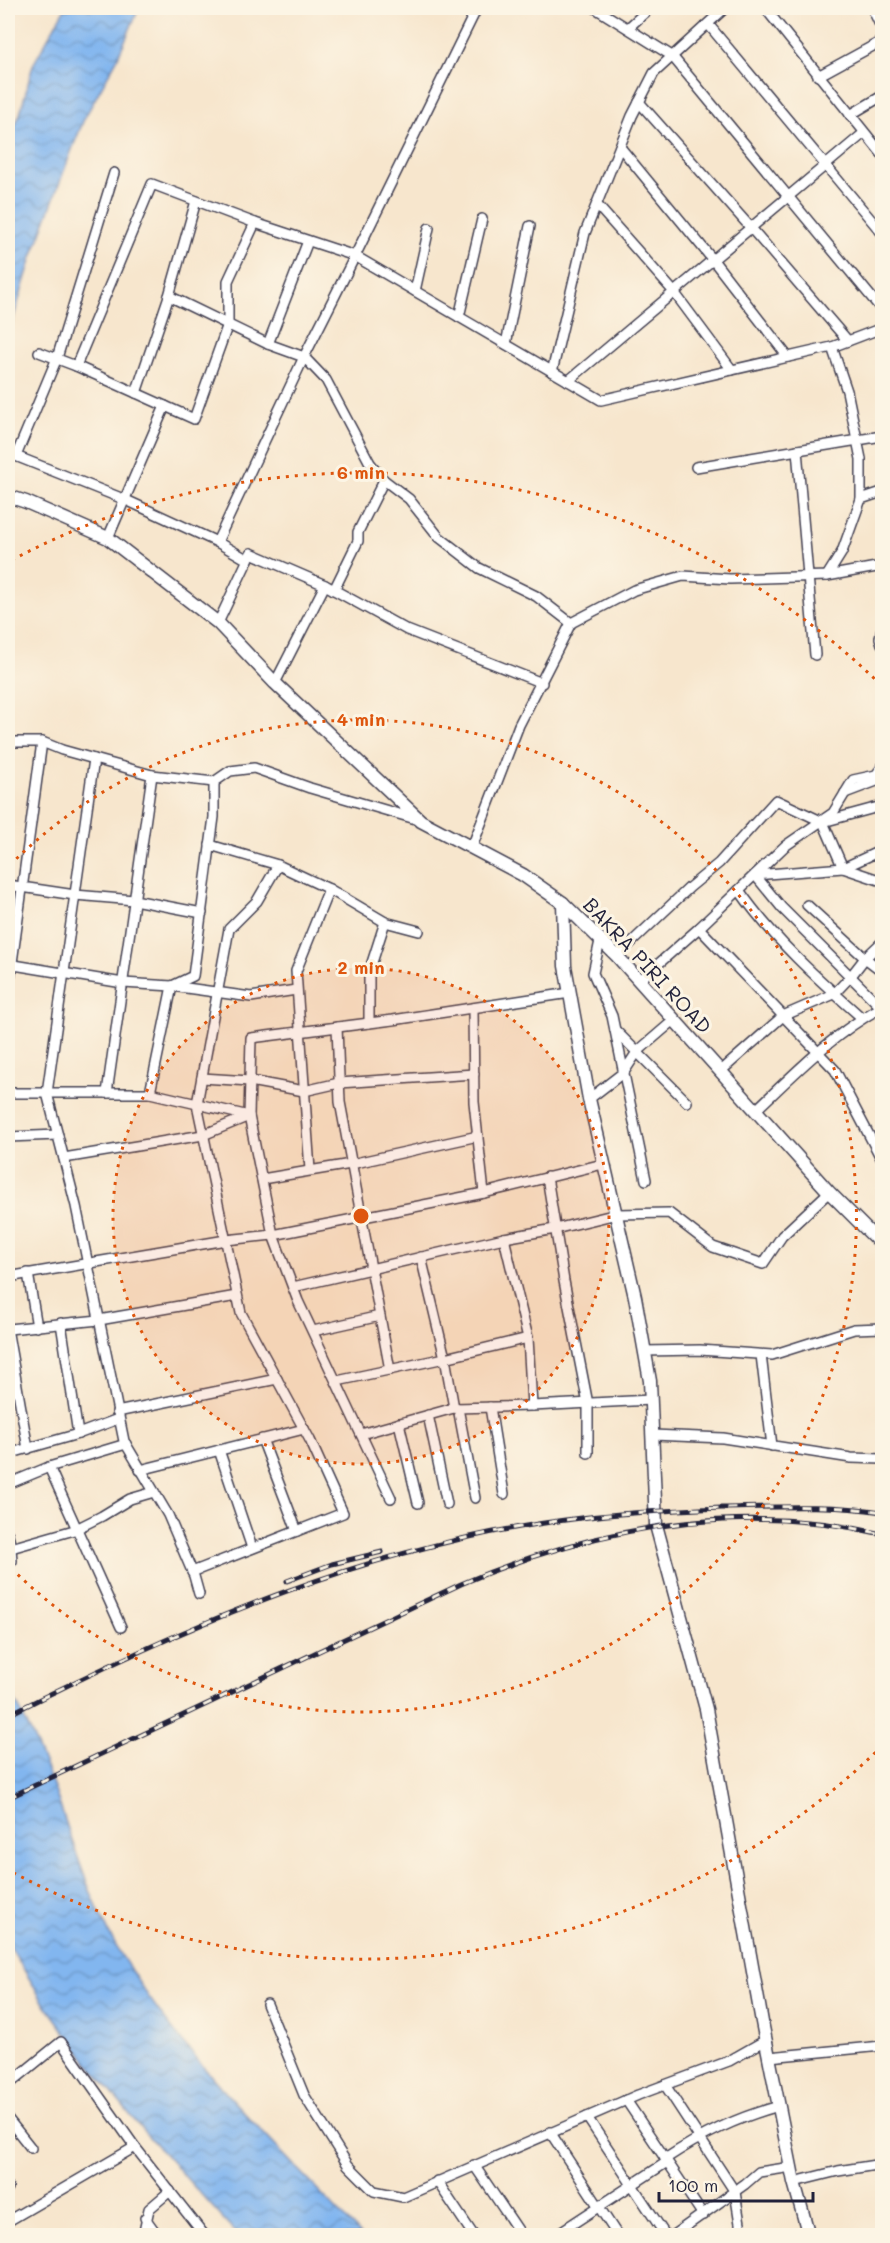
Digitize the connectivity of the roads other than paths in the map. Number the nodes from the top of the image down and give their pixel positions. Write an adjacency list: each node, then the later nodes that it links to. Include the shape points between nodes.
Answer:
1 (477, 8): 31 (street)
2 (595, 8): 8 (street)
3 (650, 8): 8 (street)
4 (725, 8): 7 (street)
5 (765, 8): 12 (street)
6 (872, 8): 9 (street)
7 (708, 24): 11 (street); 19 (street)
8 (628, 28): 11 (street)
9 (882, 29)
10 (882, 41): 12 (street)
11 (672, 56): 14 (street, via 654,73); 21 (street)
12 (819, 76): 15 (street)
13 (882, 96): 15 (street)
14 (639, 102): 17 (street); 28 (street)
15 (850, 115): 16 (street)
16 (864, 133): 18 (street); 19 (street)
17 (620, 147): 23 (street); 32 (street)
18 (882, 154)
19 (825, 166): 21 (street); 29 (street)
20 (114, 173): 47 (street)
21 (788, 197): 28 (street); 36 (street)
22 (196, 201): 25 (street); 35 (street); 48 (street, via 152,184)
23 (597, 205): 34 (street); 50 (street, via 585,233)
24 (482, 219): 37 (street)
25 (255, 223): 30 (street); 38 (street, via 228,281)
26 (530, 226): 42 (street)
27 (429, 228): 33 (street)
28 (751, 228): 32 (street); 40 (street)
29 (882, 234)
30 (308, 241): 31 (street); 41 (street)
31 (355, 256): 33 (street); 45 (street)
32 (713, 260): 34 (street); 46 (street)
33 (415, 291): 37 (street)
34 (674, 292): 49 (street); 51 (street)
35 (169, 296): 38 (street); 52 (street)
36 (882, 310)
37 (459, 317): 42 (street)
38 (228, 324): 41 (street); 53 (street, via 194,419)
39 (882, 328): 40 (street)
40 (848, 341): 43 (street)
41 (268, 344): 45 (street)
42 (506, 344): 50 (street)
43 (832, 347): 46 (street); 55 (street, via 847,391)
44 (39, 352): 47 (street)
45 (304, 357): 59 (street, via 326,380 370,463); 65 (street)
46 (788, 357): 49 (street)
47 (57, 358): 48 (street); 57 (street)
48 (76, 366): 52 (street)
49 (732, 370): 51 (street, via 601,400)
50 (552, 372): 51 (street)
51 (568, 381)
52 (136, 393): 53 (street)
53 (165, 406): 63 (street)
54 (882, 436): 55 (street)
55 (857, 441): 56 (street); 62 (street)
56 (796, 450): 58 (street); 69 (street)
57 (12, 455): 63 (street)
58 (696, 467)
59 (384, 480): 70 (street, via 358,532 358,541); 72 (street, via 409,499 439,537 479,568 537,596)
60 (882, 492): 62 (street)
61 (8, 496): 64 (street, BAKRA PIRI ROAD)
62 (861, 499): 68 (street, via 842,552)
63 (126, 500): 64 (street); 65 (street)
64 (108, 538): 71 (street, BAKRA PIRI ROAD)
65 (217, 542): 66 (street)
66 (248, 560): 70 (street, via 251,553); 71 (street)
67 (882, 566): 68 (street)
68 (827, 576): 69 (street)
69 (808, 577): 72 (street, via 683,576 634,590); 75 (street)
70 (329, 587): 76 (street); 77 (street, via 407,630)
71 (218, 623): 76 (street, BAKRA PIRI ROAD)
72 (571, 623): 77 (street)
73 (882, 628): 74 (street)
74 (882, 644)
75 (815, 655)
76 (275, 682): 87 (street, BAKRA PIRI ROAD)
77 (542, 683): 90 (street, via 519,725)
78 (8, 742): 79 (street)
79 (42, 742): 80 (street); 97 (street)
80 (94, 759): 82 (street); 100 (street)
81 (882, 767): 85 (street, via 876,775 853,780)
82 (152, 774): 84 (street); 101 (street)
83 (882, 779): 85 (street)
84 (214, 782): 87 (street, via 230,771 254,768); 89 (street)
85 (845, 793): 88 (street)
86 (882, 806): 88 (street)
87 (421, 821): 90 (street, BAKRA PIRI ROAD)
88 (823, 822): 93 (street); 94 (street, via 785,846); 110 (street, via 776,800 719,863)
89 (210, 845): 92 (street); 104 (street)
90 (472, 847): 102 (street, BAKRA PIRI ROAD)
91 (882, 850): 93 (street)
92 (278, 865): 98 (street); 121 (street, via 257,902 229,929)
93 (843, 868): 94 (street); 95 (street)
94 (755, 875): 99 (street); 115 (street, via 782,908)
95 (882, 881)
96 (8, 885): 97 (street)
97 (21, 887): 100 (street); 112 (street)
98 (329, 889): 105 (street); 119 (street, via 296,971)
99 (739, 891): 106 (street); 123 (street, via 761,921)
100 (75, 895): 101 (street); 114 (street)
101 (134, 900): 104 (street); 117 (street)
102 (563, 903): 108 (street, BAKRA PIRI ROAD); 122 (street)
103 (807, 905): 111 (street)
104 (202, 913): 118 (street, via 193,976)
105 (385, 922): 107 (street); 129 (street, via 369,972)
106 (699, 928): 116 (street); 126 (street)
107 (419, 931)
108 (600, 940): 110 (street, BAKRA PIRI ROAD); 131 (street, via 593,973)
109 (882, 942): 111 (street)
110 (617, 957): 116 (street, BAKRA PIRI ROAD)
111 (865, 958): 113 (street); 115 (street)
112 (9, 964): 114 (street); 120 (street)
113 (882, 971)
114 (64, 973): 117 (street); 143 (street)
115 (851, 976): 123 (street); 124 (street)
116 (639, 981): 128 (street, BAKRA PIRI ROAD)
117 (123, 984): 118 (street); 144 (street)
118 (171, 986): 121 (street); 145 (street)
119 (296, 990): 121 (street, via 251,997); 132 (street)
120 (8, 992)
121 (217, 993): 138 (street)
122 (570, 993): 125 (street); 146 (street)
123 (834, 994): 126 (street); 127 (street)
124 (882, 1007): 127 (street)
125 (473, 1008): 129 (street); 137 (street)
126 (783, 1016): 134 (street); 135 (street)
127 (862, 1018): 134 (street)
128 (673, 1020): 133 (street); 135 (street, BAKRA PIRI ROAD)
129 (369, 1023): 130 (street)
130 (337, 1027): 132 (street); 140 (street)
131 (615, 1030): 133 (street); 136 (street)
132 (299, 1032): 139 (street, via 251,1038); 141 (street)
133 (637, 1052): 136 (street); 147 (street)
134 (817, 1052): 149 (street); 156 (street, via 835,1070)
135 (721, 1071): 149 (street, BAKRA PIRI ROAD)
136 (624, 1072): 146 (street); 162 (street)
137 (474, 1074): 140 (street); 153 (street)
138 (202, 1078): 139 (street); 148 (street)
139 (250, 1081): 141 (street); 150 (street)
140 (339, 1083): 141 (street); 157 (street)
141 (303, 1091): 159 (street)
142 (8, 1093): 143 (street)
143 (46, 1093): 144 (street); 151 (street)
144 (107, 1093): 145 (street)
145 (150, 1093): 148 (street)
146 (589, 1099): 158 (street)
147 (687, 1102)
148 (197, 1104): 150 (street); 152 (street)
149 (756, 1110): 163 (street, BAKRA PIRI ROAD)
150 (249, 1116): 152 (street); 161 (street)
151 (58, 1135): 154 (street); 155 (street)
152 (203, 1135): 155 (street); 170 (street)
153 (478, 1136): 157 (street); 164 (street)
154 (8, 1137)
155 (64, 1158): 173 (street)
156 (881, 1158)
157 (351, 1164): 159 (street); 166 (street)
158 (603, 1164): 160 (street); 165 (street)
159 (310, 1170): 161 (street)
160 (547, 1178): 164 (street); 167 (street)
161 (262, 1179): 168 (street)
162 (646, 1180)
163 (829, 1192): 165 (street, via 782,1236 763,1264 713,1247 669,1213); 171 (street, BAKRA PIRI ROAD)
164 (484, 1193): 166 (street)
165 (616, 1214): 167 (street); 188 (street)
166 (361, 1217): 168 (street); 174 (street)
167 (555, 1229): 169 (street); 195 (street)
168 (273, 1235): 170 (street); 177 (street)
169 (504, 1238): 172 (street); 187 (street)
170 (226, 1240): 173 (street); 178 (street)
171 (882, 1245)
172 (421, 1257): 174 (street); 190 (street)
173 (87, 1262): 175 (street); 180 (street)
174 (371, 1269): 177 (street); 179 (street)
175 (28, 1273): 176 (street); 182 (street)
176 (8, 1274)
177 (293, 1287): 185 (street)
178 (237, 1296): 180 (street); 192 (street, via 240,1312)
179 (380, 1316): 185 (street); 191 (street)
180 (99, 1320): 181 (street); 200 (street)
181 (61, 1323): 182 (street); 203 (street)
182 (37, 1327): 184 (street)
183 (882, 1328): 189 (street, via 854,1329)
184 (8, 1329)
185 (313, 1331): 193 (street)
186 (8, 1334): 209 (street)
187 (528, 1338): 190 (street); 196 (street)
188 (644, 1352): 189 (street, via 700,1350); 194 (street)
189 (761, 1355): 208 (street)
190 (445, 1358): 191 (street); 198 (street)
191 (390, 1370): 193 (street)
192 (277, 1379): 200 (street); 202 (street)
193 (337, 1381): 204 (street)
194 (651, 1400): 195 (street); 205 (street)
195 (588, 1404): 196 (street); 211 (street)
196 (532, 1406): 197 (street)
197 (489, 1407): 198 (street); 218 (street)
198 (456, 1408): 199 (street); 220 (street)
199 (428, 1415): 201 (street); 222 (street)
200 (118, 1416): 203 (street); 207 (street)
201 (399, 1423): 204 (street); 221 (street)
202 (304, 1429): 206 (street); 224 (street, via 343,1513)
203 (78, 1434): 209 (street)
204 (361, 1434): 219 (street)
205 (653, 1435): 208 (street, via 723,1438); 233 (street, via 656,1526 706,1709)
206 (261, 1440): 210 (street); 224 (street)
207 (126, 1444): 214 (street); 215 (street)
208 (772, 1446): 213 (street)
209 (28, 1449): 212 (street)
210 (219, 1450): 215 (street); 227 (street)
211 (588, 1453)
212 (8, 1454)
213 (882, 1459)
214 (49, 1467): 216 (street); 223 (street)
215 (140, 1470): 217 (street)
216 (8, 1484)
217 (154, 1492): 223 (street, via 130,1499); 229 (street)
218 (504, 1494)
219 (391, 1498)
220 (475, 1498)
221 (418, 1503)
222 (447, 1504)
223 (77, 1528): 226 (street); 231 (street)
224 (297, 1531): 227 (street)
225 (8, 1534): 226 (street)
226 (11, 1548): 228 (street)
227 (252, 1548): 229 (street)
228 (12, 1561)
229 (192, 1572): 230 (street)
230 (199, 1594)
231 (121, 1627)
232 (267, 2004): 250 (street, via 304,2096 348,2165 374,2191 403,2197)
233 (766, 2040): 235 (street); 237 (street, via 729,2061)
234 (882, 2046): 235 (street)
235 (769, 2057): 239 (street)
236 (8, 2085): 244 (street, via 61,2042)
237 (665, 2085): 238 (street); 243 (street)
238 (626, 2100): 240 (street); 246 (street)
239 (779, 2106): 243 (street); 249 (street)
240 (587, 2117): 242 (street); 252 (street)
241 (8, 2119): 245 (street)
242 (550, 2132): 248 (street); 255 (street)
243 (699, 2137): 246 (street); 254 (street)
244 (135, 2147): 253 (street); 258 (street)
245 (31, 2148)
246 (666, 2161): 252 (street); 256 (street)
247 (882, 2164): 251 (street)
248 (474, 2165): 250 (street); 263 (street)
249 (792, 2167): 251 (street); 254 (street, via 759,2172)
250 (437, 2181): 262 (street)
251 (794, 2182): 269 (street)
252 (632, 2184): 255 (street); 266 (street)
253 (170, 2191): 257 (street, via 149,2209); 261 (street)
254 (735, 2192): 256 (street); 268 (street)
255 (599, 2206): 264 (street); 265 (street)
256 (703, 2215): 267 (street)
257 (146, 2218): 259 (street); 260 (street)
258 (8, 2221)
259 (143, 2235)
260 (158, 2235)
261 (205, 2235)
262 (474, 2235)
263 (522, 2235)
264 (554, 2235)
265 (618, 2235)
266 (666, 2235)
267 (672, 2235)
268 (742, 2235)
269 (809, 2235)

